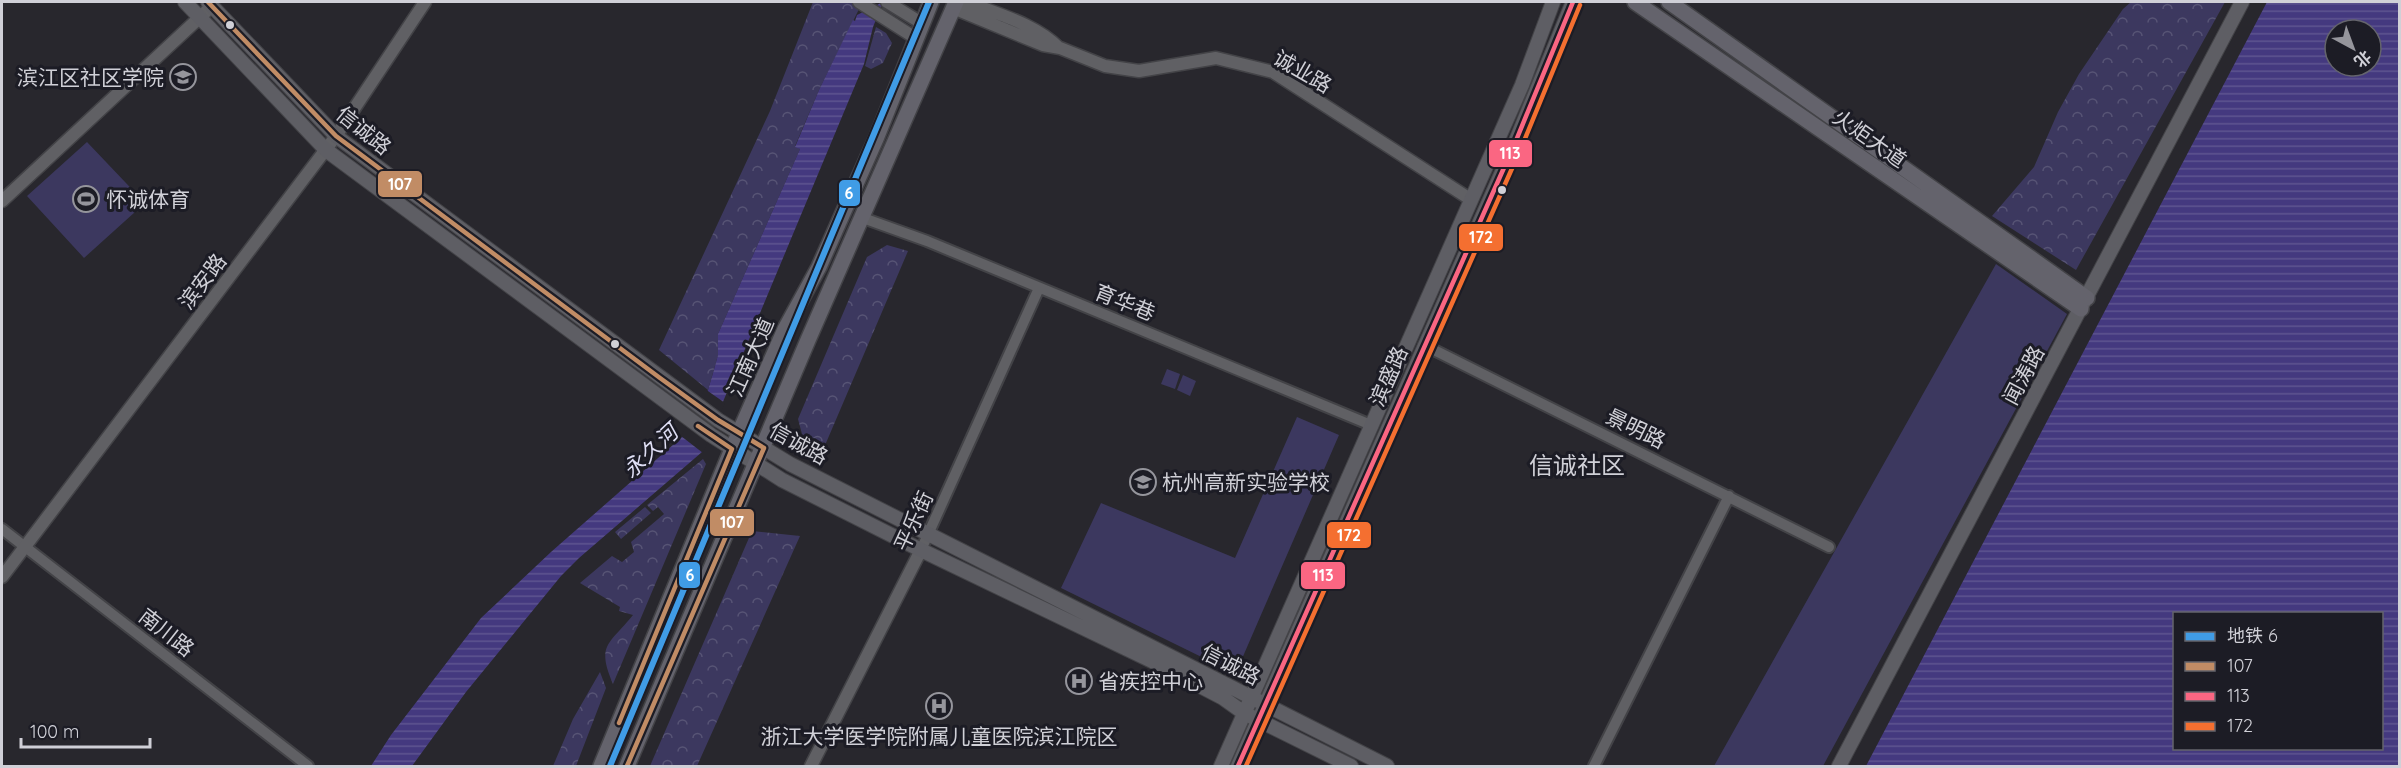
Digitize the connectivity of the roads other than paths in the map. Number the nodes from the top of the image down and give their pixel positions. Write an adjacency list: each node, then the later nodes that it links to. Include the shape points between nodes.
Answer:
1 (185, 2): 13 (main road, 信诚路)
2 (425, 2): 15 (street, 滨安路)
3 (859, 2): 14 (street, via 895,25)
4 (887, 2): 14 (street, via 902,11)
5 (931, 2): 14 (main road, 江南大道)
6 (1553, 2): 17 (main road, 滨盛路, via 1522,85)
7 (1573, 2): 22 (main road, 滨盛路)
8 (1635, 2): 21 (main road, 火炬大道)
9 (1669, 2): 21 (main road, 火炬大道)
10 (2242, 2): 21 (main road, 闻涛路)
11 (210, 4): 13 (street); 15 (main road, 信诚路)
12 (959, 4): 17 (street, 诚业路, via 1043,45 1104,66 1139,71 1215,58 1273,72); 19 (main road)
13 (199, 17): 16 (main road, 信诚路); 18 (street)
14 (920, 32): 24 (main road, 江南大道, via 828,245)
15 (336, 136): 16 (street, 滨安路); 24 (main road, 信诚路)
16 (326, 150): 25 (main road, 信诚路); 31 (street, 滨安路)
17 (1470, 199): 23 (main road, 滨盛路)
18 (2, 201)
19 (863, 218): 20 (street, 育华巷); 26 (main road)
20 (1039, 288): 23 (street, 育华巷); 30 (street, 平乐街)
21 (2084, 304): 48 (main road, 闻涛路)
22 (1424, 345): 28 (street, 景明路); 36 (main road, 滨盛路)
23 (1371, 425): 35 (main road, 滨盛路)
24 (739, 433): 25 (main road, 江南大道); 26 (main road, 信诚路)
25 (732, 448): 27 (main road, 信诚路); 40 (main road, 江南大道)
26 (764, 448): 27 (main road); 30 (main road, 信诚路)
27 (757, 464): 33 (main road, 信诚路); 41 (main road)
28 (1729, 496): 32 (street, 景明路); 47 (street)
29 (2, 529): 31 (street, 南川路)
30 (929, 533): 33 (street, 平乐街); 35 (main road, 信诚路)
31 (26, 546): 34 (street, 滨安路); 39 (street, 南川路)
32 (1829, 548)
33 (921, 550): 37 (main road, 信诚路, via 1152,661); 42 (street, 平乐街)
34 (2, 577)
35 (1251, 698): 36 (main road, 信诚路); 37 (main road, 滨盛路)
36 (1265, 705): 38 (main road, 滨盛路); 46 (main road, 信诚路)
37 (1244, 713): 38 (main road, 信诚路); 43 (main road, 滨盛路)
38 (1258, 720): 44 (main road, 滨盛路); 45 (main road, 信诚路)
39 (308, 766)
40 (601, 766)
41 (627, 766)
42 (811, 766)
43 (1221, 766)
44 (1238, 766)
45 (1351, 766)
46 (1387, 766)
47 (1594, 766)
48 (1839, 766)

